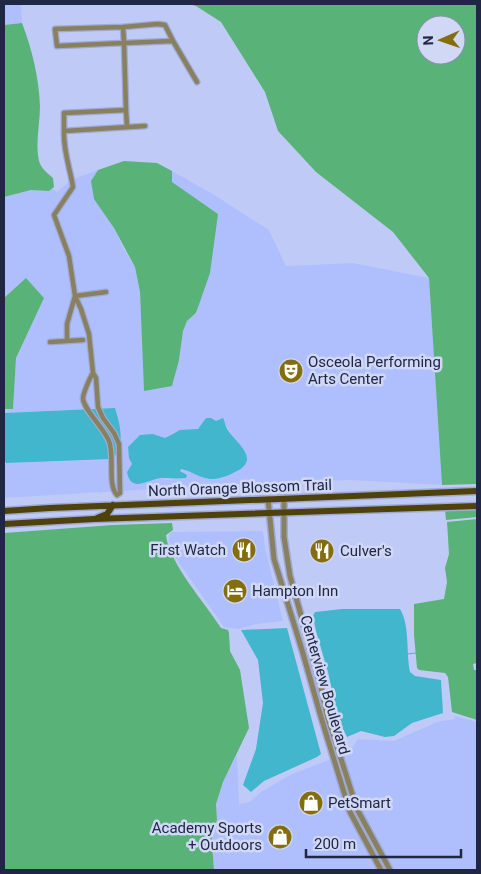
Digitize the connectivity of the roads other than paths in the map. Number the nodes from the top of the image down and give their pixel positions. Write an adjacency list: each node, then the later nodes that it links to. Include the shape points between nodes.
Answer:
1 (123, 27): 2 (street, via 158,24 165,26); 3 (street); 3 (street, via 55,29 57,46)
2 (173, 41): 3 (street); 4 (street)
3 (124, 43): 5 (street)
4 (196, 82)
5 (126, 110): 7 (street); 8 (street, via 64,112)
6 (145, 126): 7 (street)
7 (127, 127): 8 (street)
8 (64, 131): 10 (street, via 63,145 73,187 54,216 69,256)
9 (106, 292): 10 (street)
10 (75, 296): 12 (street, via 67,324); 14 (street, via 89,334)
11 (83, 340): 12 (street)
12 (67, 341): 13 (street)
13 (50, 342)
14 (93, 372): 15 (street); 16 (street)
15 (85, 391): 16 (street); 18 (street, via 84,406)
16 (97, 393): 17 (street)
17 (99, 410): 18 (street, via 96,415); 18 (street, via 119,444 120,493 117,495 113,489 110,442)
18 (92, 414)
19 (477, 491): 21 (main road, North Orange Blossom Trail)
20 (268, 499): 21 (main road, North Orange Blossom Trail); 22 (main road, North Orange Blossom Trail); 26 (street, Centerview Boulevard)
21 (284, 499): 25 (street, Centerview Boulevard)
22 (113, 505): 24 (main road, North Orange Blossom Trail); 27 (main road, via 107,514)
23 (477, 506): 25 (main road, North Orange Blossom Trail)
24 (4, 511)
25 (284, 512): 26 (main road, North Orange Blossom Trail); 29 (street, Centerview Boulevard, via 285,549)
26 (270, 513): 27 (main road, North Orange Blossom Trail); 30 (street, Centerview Boulevard, via 274,559)
27 (94, 519): 28 (main road, North Orange Blossom Trail)
28 (4, 524)
29 (296, 601): 30 (street); 31 (street, Centerview Boulevard, via 327,715)
30 (289, 604): 32 (street, Centerview Boulevard)
31 (361, 817): 32 (street); 34 (street, Centerview Boulevard)
32 (354, 821): 33 (street, Centerview Boulevard)
33 (381, 870)
34 (390, 870)

